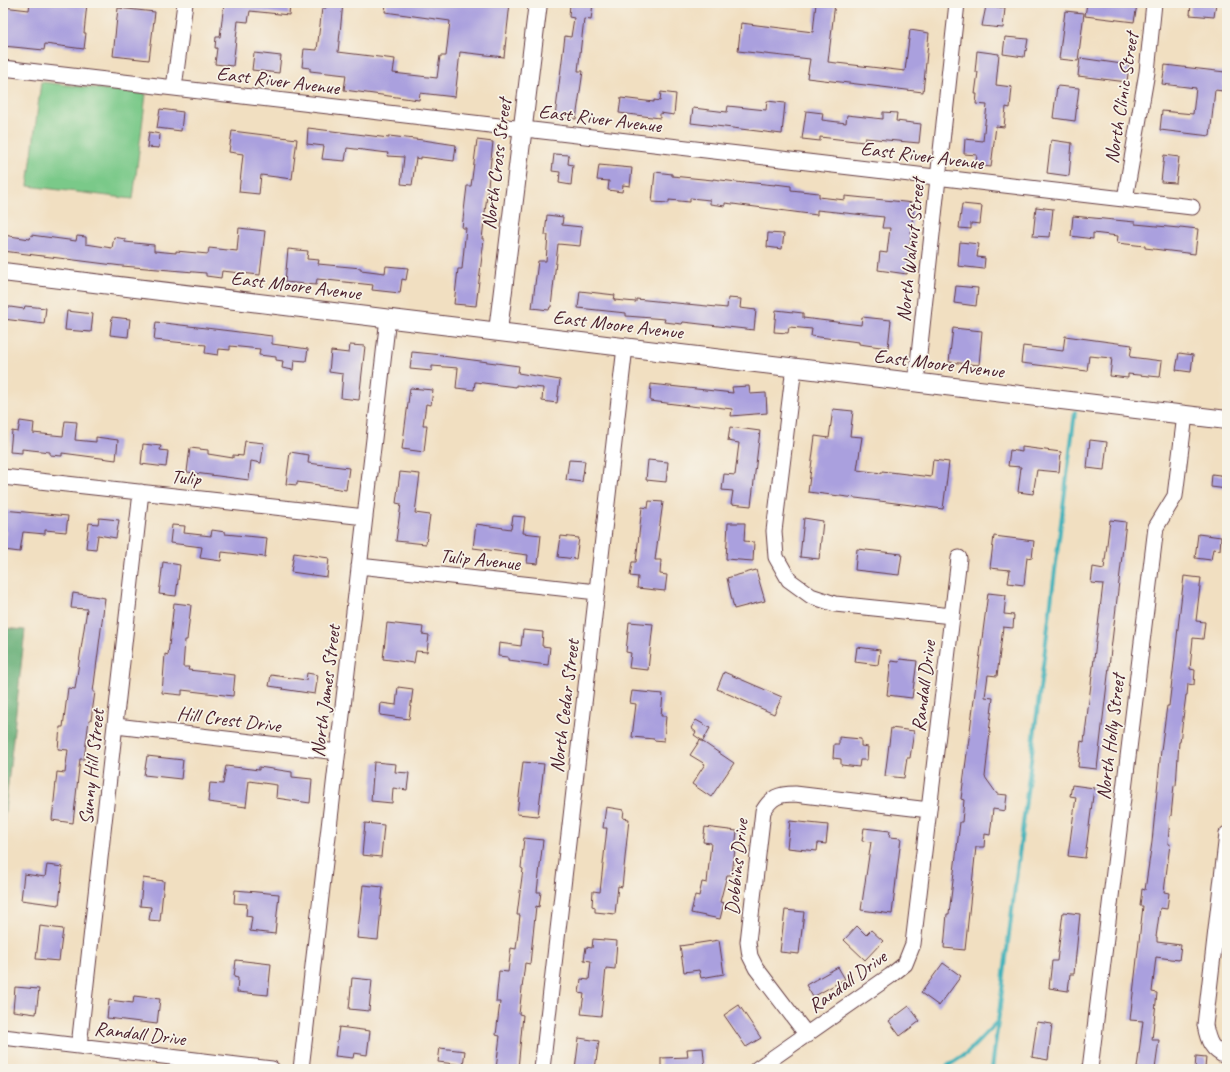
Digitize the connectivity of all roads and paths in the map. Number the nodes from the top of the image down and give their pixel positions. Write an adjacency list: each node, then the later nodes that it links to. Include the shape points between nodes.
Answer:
1 (185, 3): 6 (street)
2 (538, 3): 7 (street, North Cross Street)
3 (957, 3): 8 (street, North Walnut Street)
4 (1154, 3): 9 (street, North Clinic Street, via 1147,72)
5 (3, 68): 6 (street, East River Avenue)
6 (174, 88): 7 (street, East River Avenue)
7 (523, 129): 8 (street, East River Avenue); 13 (street, North Cross Street)
8 (938, 177): 9 (street, East River Avenue); 16 (street, North Walnut Street)
9 (1125, 199): 10 (street, East River Avenue)
10 (1192, 207)
11 (3, 272): 12 (street, East Moore Avenue)
12 (388, 318): 13 (street, East Moore Avenue); 21 (street, North James Street)
13 (498, 331): 14 (street, East Moore Avenue)
14 (625, 347): 15 (street, East Moore Avenue); 24 (street, North Cedar Street)
15 (794, 367): 16 (street, East Moore Avenue); 25 (street, Randall Drive, via 774,531 776,557 789,580 811,596 835,604)
16 (916, 382): 17 (street, East Moore Avenue)
17 (1185, 415): 18 (street, East Moore Avenue); 38 (street, North Holly Street, via 1175,496 1156,527)
18 (1227, 420)
19 (3, 477): 20 (street, Tulip)
20 (141, 492): 21 (street, Tulip); 26 (street, Sunny Hill Street)
21 (365, 517): 23 (street, North James Street)
22 (959, 558): 25 (street)
23 (359, 566): 24 (street, Tulip Avenue); 27 (street, North James Street)
24 (597, 592): 36 (street, North Cedar Street)
25 (952, 616): 28 (street, Randall Drive)
26 (116, 726): 27 (street, Hill Crest Drive); 32 (street, Sunny Hill Street)
27 (338, 752): 35 (street, North James Street)
28 (929, 810): 30 (street, Randall Drive, via 913,944 905,964); 30 (street, Dobbins Drive, via 782,794 769,801 763,811 748,942 750,956 756,968)
29 (1227, 834): 33 (street, via 1205,1025 1207,1037 1213,1048)
30 (807, 1035): 37 (street, Randall Drive)
31 (3, 1037): 32 (street, Randall Drive)
32 (79, 1046): 34 (street, Randall Drive)
33 (1227, 1057)
34 (272, 1069)
35 (300, 1069)
36 (542, 1069)
37 (757, 1069)
38 (1090, 1069)

